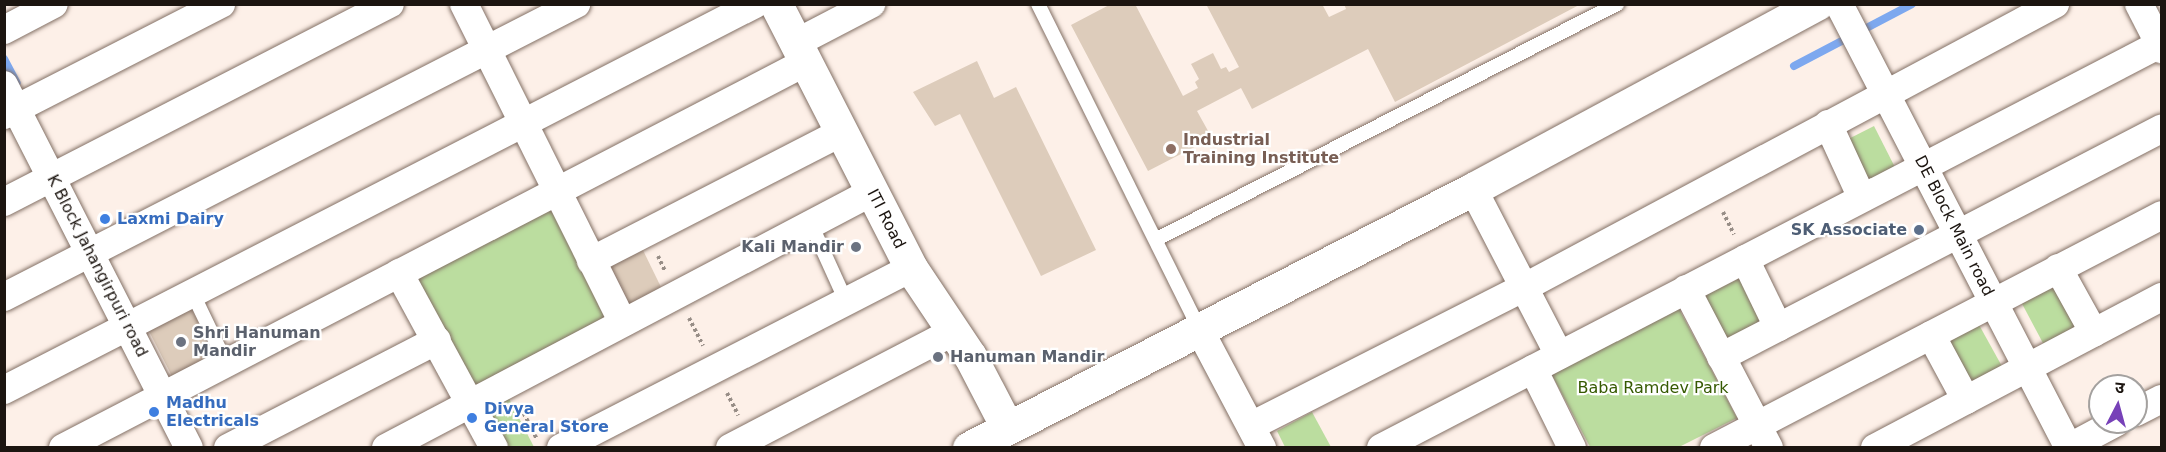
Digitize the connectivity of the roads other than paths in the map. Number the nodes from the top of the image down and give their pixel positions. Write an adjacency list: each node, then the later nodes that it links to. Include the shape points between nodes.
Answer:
1 (54, 4): 15 (street)
2 (221, 4): 20 (street)
3 (390, 4): 26 (street)
4 (464, 4): 17 (street)
5 (576, 4): 17 (street)
6 (755, 4): 22 (street)
7 (776, 4): 18 (street, ITI Road)
8 (871, 4): 18 (street)
9 (1038, 4): 35 (lane)
10 (1617, 4): 35 (lane)
11 (1817, 4): 27 (street)
12 (1839, 4): 19 (street, DE Block Main road)
13 (2055, 4): 19 (street)
14 (2139, 4): 16 (street)
15 (4, 30)
16 (2161, 45): 25 (street)
17 (486, 50): 22 (street); 36 (street)
18 (801, 52): 24 (street, ITI Road); 28 (street)
19 (1885, 93): 21 (street); 25 (street, DE Block Main road)
20 (8, 103): 26 (street, K Block Jahangirpuri road)
21 (1828, 124): 30 (street); 42 (street)
22 (522, 127): 28 (street); 44 (street)
23 (2162, 128): 34 (street)
24 (842, 132): 29 (street, ITI Road); 38 (street)
25 (1923, 166): 30 (street); 34 (street, DE Block Main road)
26 (51, 177): 31 (street); 36 (street, K Block Jahangirpuri road)
27 (1473, 189): 42 (street); 51 (street)
28 (555, 191): 38 (street); 41 (street)
29 (872, 192): 33 (street); 39 (street, ITI Road)
30 (1862, 198): 37 (street)
31 (4, 201)
32 (2162, 215): 40 (street)
33 (811, 224): 47 (lane); 49 (street)
34 (1958, 234): 48 (street, DE Block Main road); 52 (street)
35 (1157, 239): 51 (lane)
36 (90, 253): 45 (street); 50 (street, K Block Jahangirpuri road)
37 (1745, 259): 43 (street); 52 (street)
38 (591, 261): 49 (street)
39 (911, 268): 47 (street); 53 (street, ITI Road)
40 (2058, 268): 48 (street); 54 (street)
41 (399, 273): 56 (street); 59 (street)
42 (1525, 287): 57 (street); 71 (street)
43 (1686, 290): 57 (street); 58 (street)
44 (193, 294): 50 (street); 59 (lane)
45 (4, 297)
46 (2162, 297): 54 (street)
47 (846, 301): 79 (street)
48 (1994, 302): 55 (street); 60 (street, DE Block Main road)
49 (623, 323): 66 (street)
50 (128, 327): 62 (street); 63 (street, K Block Jahangirpuri road)
51 (1198, 327): 68 (street); 71 (street)
52 (1778, 327): 58 (street)
53 (951, 333): 68 (street, ITI Road, via 970,356); 72 (street)
54 (2094, 333): 60 (street)
55 (1931, 335): 65 (street); 70 (street)
56 (437, 340): 66 (street); 76 (street)
57 (1559, 355): 61 (street)
58 (1721, 357): 70 (street)
59 (226, 363): 63 (street)
60 (2028, 367): 65 (street); 84 (street, DE Block Main road)
61 (1533, 369): 73 (street); 81 (street)
62 (4, 390)
63 (162, 396): 74 (street); 75 (street, K Block Jahangirpuri road)
64 (2162, 399): 67 (street)
65 (1966, 400): 83 (street)
66 (471, 403): 77 (street); 78 (street)
67 (2148, 406)
68 (1007, 427): 80 (street)
69 (2094, 434): 84 (street)
70 (1763, 436): 82 (street)
71 (1256, 437)
72 (740, 442)
73 (1562, 444)
74 (63, 447)
75 (189, 447)
76 (228, 447)
77 (386, 447)
78 (494, 447)
79 (561, 447)
80 (969, 447)
81 (1381, 447)
82 (1714, 447)
83 (1875, 447)
84 (2069, 447)

